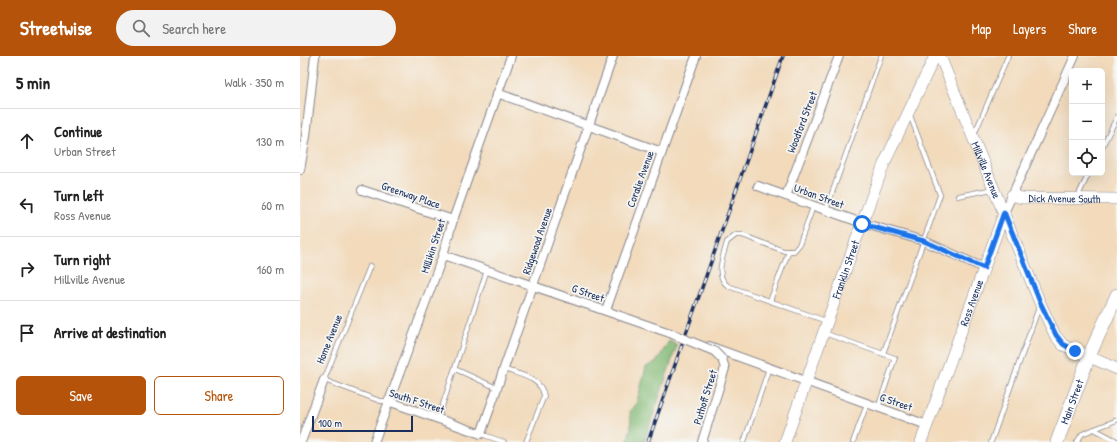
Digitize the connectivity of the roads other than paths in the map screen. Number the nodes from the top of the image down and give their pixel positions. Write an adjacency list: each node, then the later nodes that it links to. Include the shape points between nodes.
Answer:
1 (315, 56): 18 (street)
2 (511, 56): 11 (street, Millikin Street)
3 (613, 56): 14 (street, Ridgewood Avenue)
4 (696, 56): 17 (street, Coralie Avenue)
5 (839, 56): 24 (street, Woodford Street)
6 (881, 56): 29 (lane)
7 (935, 56): 12 (main road, Franklin Street)
8 (940, 56): 15 (main road, Millville Avenue)
9 (1008, 56): 15 (lane)
10 (1075, 56): 23 (street, Ross Avenue)
11 (497, 93): 14 (street); 31 (street, Millikin Street)
12 (908, 111): 32 (main road, Franklin Street, via 884,164); 33 (lane, via 940,195)
13 (1117, 117): 16 (lane)
14 (588, 126): 17 (street); 39 (street, Ridgewood Avenue)
15 (973, 138): 21 (main road, Millville Avenue)
16 (1105, 141)
17 (662, 152): 43 (street, Coralie Avenue)
18 (300, 170)
19 (1088, 176): 26 (lane)
20 (758, 186): 24 (street, Urban Street)
21 (994, 189): 25 (lane); 30 (main road, Millville Avenue)
22 (362, 190): 31 (street, Greenway Place)
23 (1012, 195): 26 (main road, Dick Avenue South, via 1022,198); 30 (street, Ross Avenue)
24 (786, 196): 28 (street, Urban Street)
25 (958, 196)
26 (1076, 199): 27 (main road, Dick Avenue South)
27 (1117, 200)
28 (813, 207): 29 (street, Urban Street); 34 (lane, via 799,245 794,251)
29 (826, 211): 32 (street, Urban Street)
30 (1004, 212): 37 (main road, Ross Avenue); 42 (main road, Millville Avenue)
31 (453, 220): 35 (street, Millikin Street)
32 (862, 224): 33 (street, Urban Street); 44 (main road, Franklin Street)
33 (924, 241): 37 (street, Urban Street); 47 (lane)
34 (789, 251): 41 (lane); 41 (lane, via 742,235 736,235 727,242 720,275 722,282)
35 (443, 255): 38 (street, G Street); 57 (street, Millikin Street)
36 (370, 266): 54 (lane, Home Avenue)
37 (984, 268): 62 (main road, Ross Avenue)
38 (487, 270): 39 (street, G Street); 51 (lane)
39 (533, 285): 43 (street, G Street); 52 (street, Ridgewood Avenue)
40 (1117, 295): 48 (main road, Main Street)
41 (770, 301): 44 (lane)
42 (1040, 302): 48 (main road, Millville Avenue, via 1059,340 1069,348); 75 (lane)
43 (606, 310): 49 (street, G Street, bridge, via 714,351)
44 (828, 322): 45 (main road, Franklin Street)
45 (824, 333): 47 (lane); 55 (main road, Franklin Street)
46 (699, 343): 50 (street, G Street)
47 (883, 354): 59 (lane, via 895,358)
48 (1089, 356): 53 (main road, Millville Avenue); 76 (main road, Main Street)
49 (722, 359): 70 (street, Puthoff Street, via 725,368)
50 (769, 368): 55 (street, G Street); 71 (lane)
51 (455, 369): 56 (lane); 60 (lane)
52 (504, 369): 56 (street, Ridgewood Avenue); 69 (lane, via 538,382 543,388 544,396)
53 (1117, 369)
54 (324, 380): 57 (lane, South F Street, via 380,401); 66 (street, Home Avenue)
55 (807, 382): 58 (street, G Street); 72 (main road, Franklin Street)
56 (497, 388): 64 (street, Ridgewood Avenue)
57 (388, 401): 60 (street, South F Street); 67 (street, Millikin Street)
58 (867, 404): 59 (street, G Street); 73 (lane)
59 (878, 408): 62 (street, G Street)
60 (438, 419): 64 (street, South F Street)
61 (1117, 420): 63 (lane)
62 (927, 425): 74 (main road, Ross Avenue)
63 (1094, 429): 65 (lane); 77 (lane, via 1082,434)
64 (481, 434): 68 (lane, South F Street)
65 (1117, 441)
66 (301, 442)
67 (374, 442)
68 (504, 442)
69 (526, 442)
70 (702, 442)
71 (744, 442)
72 (786, 442)
73 (853, 442)
74 (921, 442)
75 (990, 442)
76 (1057, 442)
77 (1077, 442)

